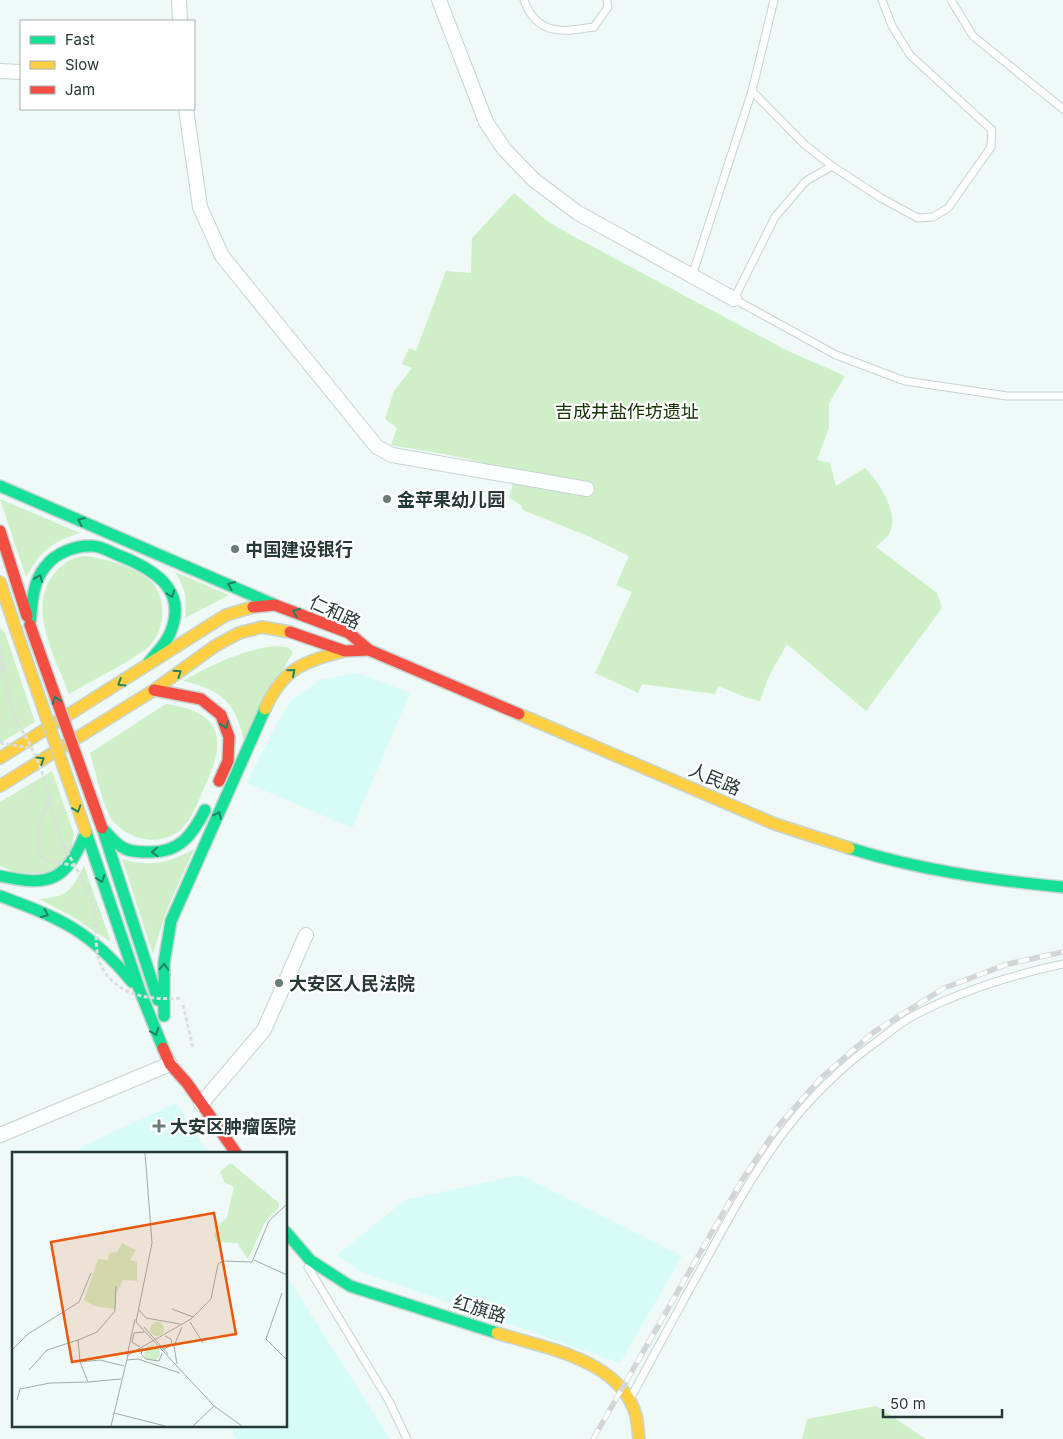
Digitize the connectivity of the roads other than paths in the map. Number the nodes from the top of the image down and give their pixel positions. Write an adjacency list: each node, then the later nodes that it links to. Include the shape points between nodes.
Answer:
1 (179, 0): 8 (street)
2 (439, 0): 15 (street, via 486,122 504,149 534,180 578,213)
3 (524, 0): 4 (lane, via 542,26 563,32 594,27 608,6)
4 (608, 0)
5 (774, 0): 11 (lane)
6 (882, 0): 14 (lane, via 892,26 910,55 992,130 991,147 948,208 933,217 918,218)
7 (951, 0): 12 (lane, via 973,36)
8 (180, 20)
9 (0, 71): 10 (street)
10 (20, 72)
11 (752, 91): 14 (lane, via 804,144); 15 (lane)
12 (1063, 109)
13 (186, 110): 19 (street, via 200,207 222,256 377,447 392,455)
14 (832, 166): 16 (lane, via 806,180 775,217)
15 (692, 276): 16 (street)
16 (734, 299): 17 (lane, via 836,356 906,381 1007,396)
17 (1063, 396)
18 (0, 486): 22 (main road, one-way to 18)
19 (587, 489)
20 (0, 531): 24 (main road)
21 (0, 582): 25 (main road)
22 (275, 604): 26 (main road, 仁和路, one-way to 22, via 349,633); 28 (main road, 仁和路, via 226,615)
23 (0, 614): 25 (main road)
24 (30, 625): 28 (main road, one-way to 28, via 33,592 41,571 68,550 84,545 95,546 155,572 166,581 175,599 170,634); 32 (main road, one-way to 24, bridge)
25 (16, 630): 33 (main road, one-way to 33, bridge)
26 (369, 650): 27 (main road, 仁和路); 35 (main road, 人民路, via 775,824 895,862 999,881)
27 (345, 651): 29 (main road, 仁和路, one-way to 27, via 215,646 239,633 262,627 299,634); 32 (main road, one-way to 27, via 165,1021 164,963 171,921 271,696 292,670 314,659)
28 (146, 668): 30 (main road, 仁和路, one-way to 30)
29 (154, 690): 31 (main road, 仁和路, one-way to 29); 32 (main road, one-way to 32, via 201,699 221,715 229,737 228,762 194,833 178,848 157,853 135,851 122,847)
30 (0, 758)
31 (0, 786)
32 (102, 828)
33 (86, 832): 34 (main road, via 78,855 66,872 52,881 37,883); 39 (main road, one-way to 39)
34 (0, 876)
35 (1063, 887)
36 (0, 896): 39 (main road, one-way to 39, via 84,934)
37 (306, 935): 41 (street, via 264,1030)
38 (1063, 964): 45 (lane, via 1028,971 966,992 912,1016 858,1054 817,1091 782,1133 746,1186)
39 (140, 991): 40 (main road, one-way to 40)
40 (176, 1062): 41 (main road); 42 (street)
41 (201, 1104): 43 (main road)
42 (0, 1135)
43 (235, 1152)
44 (288, 1235): 45 (main road, 红旗路, via 335,1280 361,1291 571,1356 600,1369 622,1390); 46 (lane, via 389,1401)
45 (628, 1402): 47 (main road, 红旗路, via 636,1414)
46 (407, 1439)
47 (639, 1439)

